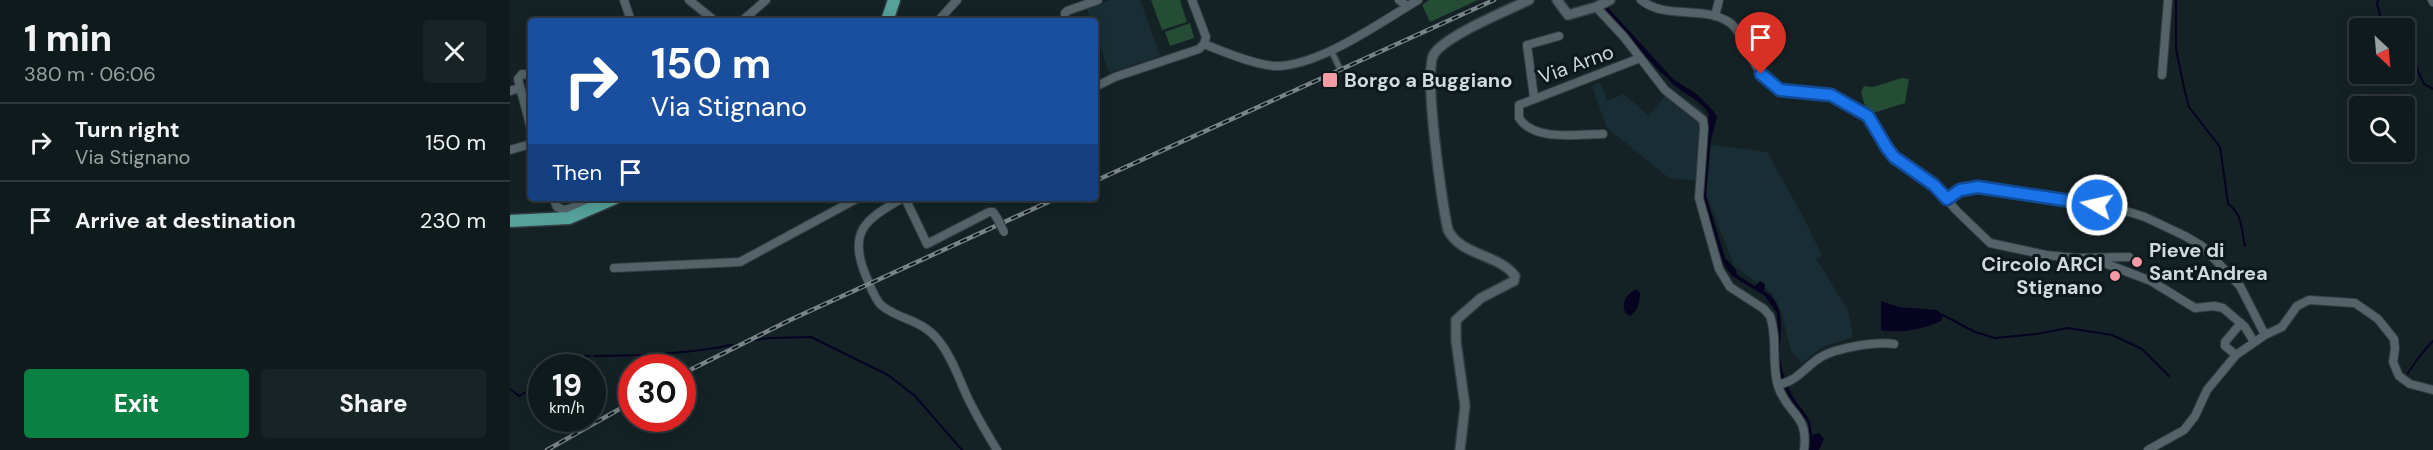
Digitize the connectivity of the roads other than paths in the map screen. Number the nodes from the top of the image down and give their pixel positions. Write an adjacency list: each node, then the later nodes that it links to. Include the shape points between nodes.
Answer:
1 (624, 0): 18 (street)
2 (689, 0): 19 (street)
3 (766, 0): 20 (street)
4 (894, 0): 21 (main road)
5 (957, 0): 22 (street)
6 (1098, 0): 23 (street, via 1067,11)
7 (1192, 0): 25 (street, via 1206,37)
8 (1399, 0): 15 (street)
9 (1529, 0): 59 (street, via 1449,41 1435,53 1430,64 1431,102 1448,230 1459,243 1506,267 1515,276 1511,283 1476,302 1456,321 1465,406)
10 (1557, 0): 16 (street, via 1568,15)
11 (1641, 0): 17 (street, via 1653,8)
12 (1719, 0): 17 (street)
13 (2168, 0): 30 (street)
14 (1609, 1): 16 (street)
15 (1413, 3): 26 (street)
16 (1596, 7): 27 (street)
17 (1715, 16): 39 (street, via 1736,29 1767,82 1788,93 1831,95 1868,116 1894,157)
18 (630, 18)
19 (711, 18)
20 (745, 18)
21 (888, 18)
22 (941, 18)
23 (1065, 18)
24 (1559, 36): 34 (street, via 1527,45)
25 (1204, 44): 26 (street, via 1279,66 1304,62); 31 (street)
26 (1331, 50): 28 (street)
27 (1640, 58): 34 (street, Via Arno); 56 (street, via 1672,96 1703,120 1699,198 1715,258 1726,284 1770,316)
28 (1339, 67)
29 (528, 75): 32 (street, via 518,77)
30 (2162, 75)
31 (1098, 84)
32 (519, 88): 33 (street); 35 (street)
33 (510, 91)
34 (1534, 97): 36 (street, Via Arno, via 1519,105 1518,112 1522,123 1534,131)
35 (528, 119)
36 (1604, 135)
37 (528, 145): 38 (street)
38 (510, 150)
39 (1947, 199): 49 (street, via 1990,243 2046,255); 52 (street, via 1960,190 1978,187 2116,208 2145,217 2206,250 2240,286)
40 (554, 201): 41 (street, via 557,207 567,210)
41 (596, 201)
42 (608, 201): 46 (main road, via 569,218)
43 (852, 201): 50 (street, via 740,262)
44 (898, 201): 58 (street, via 878,212 862,230 858,243 862,265 881,304 921,324 940,342 980,423)
45 (906, 201): 47 (street, bridge, via 927,244 989,212 993,212)
46 (510, 221)
47 (1004, 232)
48 (2129, 257): 49 (street)
49 (2094, 259): 51 (street, via 2156,284 2195,308 2223,308)
50 (614, 267)
51 (2241, 323): 53 (street); 55 (street, via 2224,342)
52 (2265, 335): 53 (street); 57 (street, via 2282,327 2305,301 2355,303 2392,335 2398,376)
53 (2254, 342): 55 (street)
54 (1894, 344): 56 (street, via 1824,355 1790,381)
55 (2236, 356): 61 (street, via 2207,390 2189,425)
56 (1778, 385): 60 (street, via 1803,424)
57 (2433, 390)
58 (998, 450)
59 (1460, 450)
60 (1804, 450)
61 (2148, 450)

